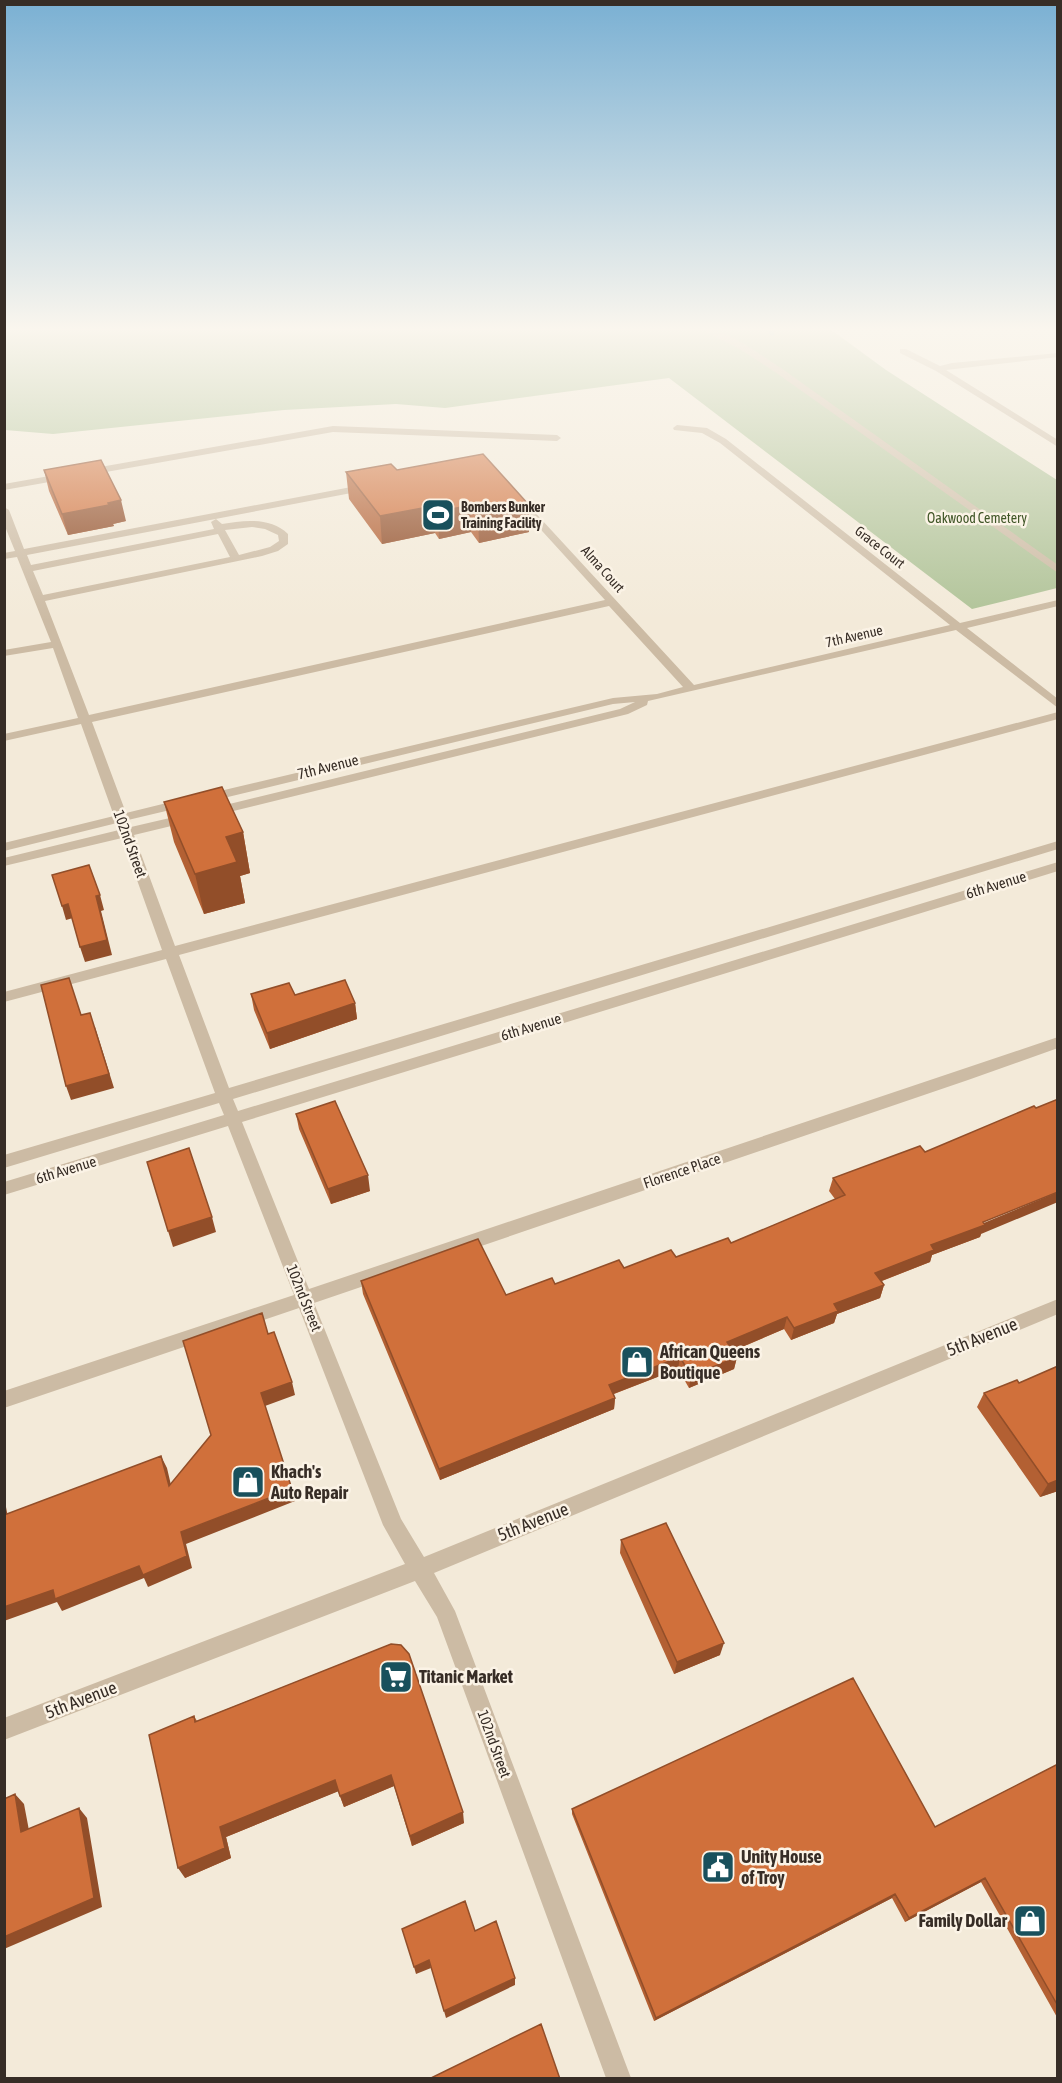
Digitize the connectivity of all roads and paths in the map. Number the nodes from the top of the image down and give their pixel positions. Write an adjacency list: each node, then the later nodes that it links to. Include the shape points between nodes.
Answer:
1 (857, 426): 14 (street)
2 (1030, 426): 5 (street)
3 (677, 428): 18 (street, Grace Court, via 704,430 723,441)
4 (557, 438): 8 (street, via 333,429)
5 (1058, 444)
6 (505, 484): 16 (street, Alma Court)
7 (377, 485): 10 (street)
8 (4, 487)
9 (4, 510): 12 (street, 102nd Street)
10 (214, 516): 11 (street); 12 (street)
11 (219, 529): 12 (street); 13 (street); 13 (street, via 263,524 283,534 284,542 274,549)
12 (18, 559): 15 (street, 102nd Street)
13 (236, 559): 15 (street)
14 (1058, 570)
15 (39, 599): 19 (street, 102nd Street)
16 (612, 602): 21 (street, Alma Court); 24 (street)
17 (1058, 603): 18 (street, 7th Avenue)
18 (959, 627): 21 (street, 7th Avenue); 22 (street, Grace Court)
19 (57, 644): 20 (street); 24 (street, 102nd Street)
20 (4, 653)
21 (691, 689): 26 (street, 7th Avenue, via 657,697 624,712)
22 (1058, 705)
23 (1058, 715): 31 (street)
24 (85, 720): 25 (street); 26 (street, 102nd Street)
25 (4, 738)
26 (123, 825): 28 (street, 7th Avenue); 29 (street, 7th Avenue); 31 (street, 102nd Street)
27 (1058, 845): 34 (street, 6th Avenue)
28 (4, 847)
29 (4, 862)
30 (1058, 866): 35 (street, 6th Avenue)
31 (170, 953): 32 (street); 34 (street, 102nd Street)
32 (4, 997)
33 (1058, 1042): 38 (street, Florence Place)
34 (224, 1097): 35 (street, 102nd Street); 36 (street, 6th Avenue)
35 (233, 1118): 37 (street, 6th Avenue); 38 (street, 102nd Street)
36 (4, 1162)
37 (4, 1189)
38 (305, 1298): 40 (street, Florence Place); 41 (street, 102nd Street, via 393,1525)
39 (1058, 1306): 41 (street, 5th Avenue)
40 (4, 1400)
41 (419, 1569): 42 (street, 5th Avenue); 43 (street, 102nd Street, via 445,1611)
42 (4, 1729)
43 (618, 2079)

